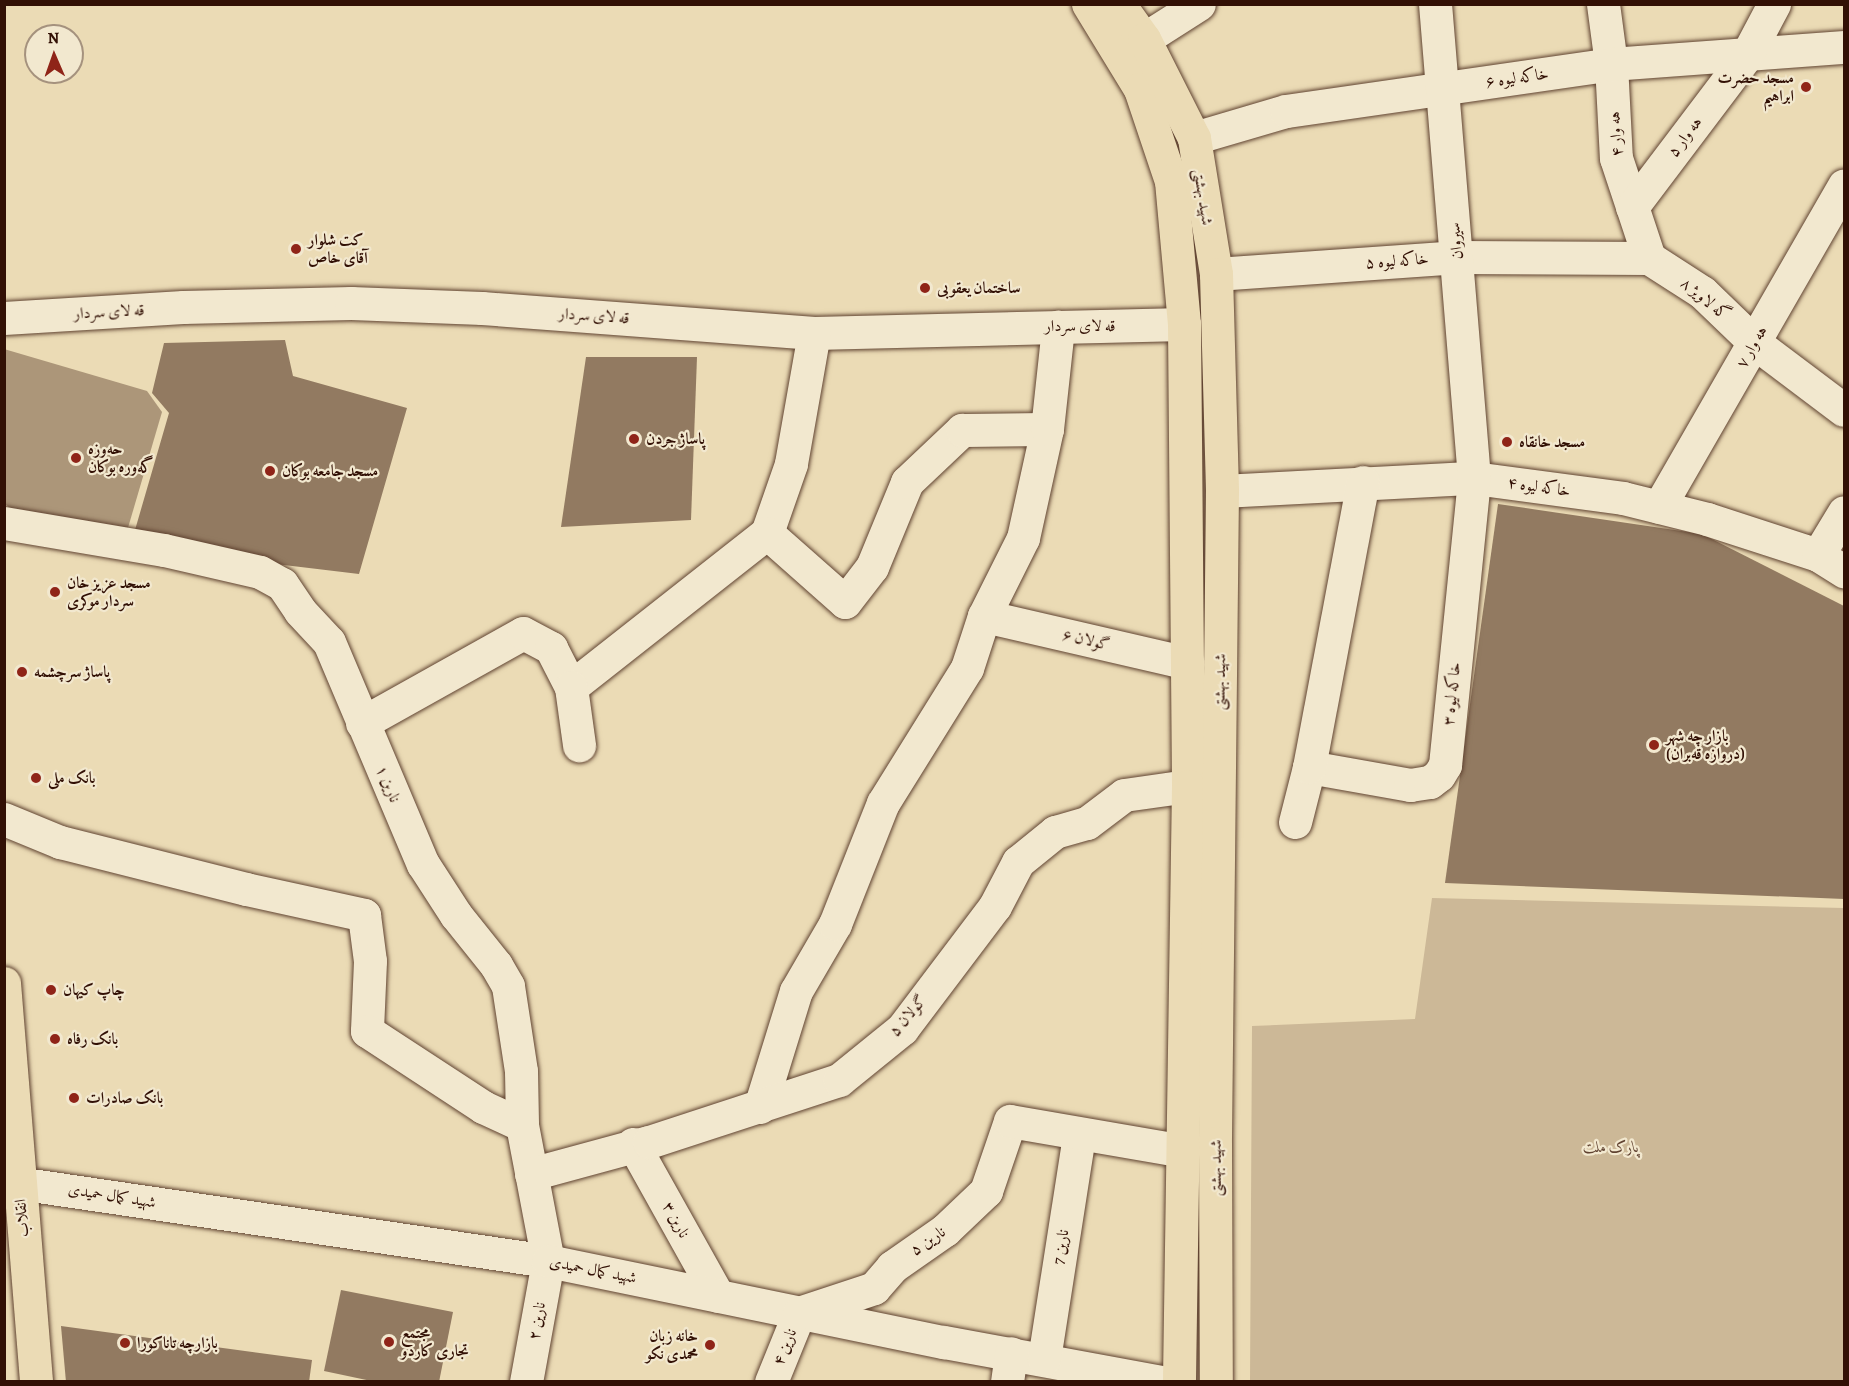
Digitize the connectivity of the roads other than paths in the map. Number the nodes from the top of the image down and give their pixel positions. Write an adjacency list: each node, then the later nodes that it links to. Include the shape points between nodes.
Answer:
1 (1088, 4): 19 (main road, شهید بهشتی, via 1140,89 1172,181)
2 (1119, 4): 7 (main road, شهید بهشتی)
3 (1199, 4): 7 (street)
4 (1435, 4): 11 (street, سیروان)
5 (1603, 4): 10 (street, هه وار ۴)
6 (1774, 4): 9 (street, هه وار ۵)
7 (1144, 39): 12 (main road, شهید بهشتی)
8 (1845, 47): 9 (street, خاکه لیوه ۶)
9 (1747, 55): 10 (street, خاکه لیوه ۶); 14 (street, هه وار ۵)
10 (1611, 64): 11 (street, خاکه لیوه ۶); 14 (street, هه وار ۴, via 1616,158)
11 (1444, 89): 12 (street, خاکه لیوه ۶, via 1286,111); 15 (street, سیروان)
12 (1194, 138): 17 (main road, شهید بهشتی)
13 (1845, 186): 22 (street, هه وار ۷)
14 (1632, 207): 16 (street, هه وار ۴)
15 (1458, 257): 16 (street, خاکه لیوه ۵); 17 (street, خاکه لیوه ۵); 25 (street, سیروان)
16 (1649, 258): 22 (street, گه لاویژ ۸, via 1702,292)
17 (1216, 274): 27 (main road, شهید بهشتی)
18 (4, 318): 21 (street, قه لای سردار, via 351,303 482,308)
19 (1184, 324): 20 (street, قه لای سردار); 34 (main road, شهید بهشتی)
20 (1058, 327): 21 (street, قه لای سردار); 24 (street)
21 (814, 333): 31 (street, via 791,464)
22 (1755, 342): 23 (street, گه لاویژ ۸); 28 (street, هه وار ۷)
23 (1845, 410)
24 (1047, 429): 31 (street, via 962,430 907,482 872,567 845,602); 33 (street, via 1023,538)
25 (1474, 478): 26 (street, خاکه لیوه ۴); 28 (street, خاکه لیوه ۴, via 1623,498); 38 (street, خاکه لیوه ۳, via 1445,765 1430,782 1410,785)
26 (1363, 482): 27 (street, خاکه لیوه ۴); 38 (street)
27 (1222, 491): 60 (main road, شهید بهشتی)
28 (1659, 507): 32 (street, خاکه لیوه ۴, via 1707,519)
29 (1845, 512): 32 (street)
30 (4, 524): 36 (street, نارین ۱, via 164,550 260,572 282,584 300,611 329,642)
31 (767, 533): 35 (street)
32 (1831, 563)
33 (984, 616): 34 (street, گولان ۶); 43 (street, via 967,668 883,804 835,924 796,991)
34 (1188, 663): 39 (main road, شهید بهشتی)
35 (571, 687): 36 (street, via 551,648 523,633); 37 (street)
36 (362, 723): 44 (street, نارین ۱, via 423,864 508,986 521,1071)
37 (579, 744)
38 (1309, 767): 41 (street)
39 (1188, 786): 43 (street, گولان ۵, via 1124,795 1087,823 1055,832 1018,862 995,906 902,1029 839,1080); 47 (main road, شهید بهشتی)
40 (4, 819): 44 (street, via 60,842 246,890 364,915 370,961 367,1031 483,1107)
41 (1294, 822)
42 (4, 983): 49 (main road, انقلاب)
43 (760, 1107): 46 (street, گولان ۵)
44 (522, 1125): 48 (street, نارین ۱)
45 (1079, 1135): 47 (street); 52 (street, نارین ۵, via 1010,1121 986,1191 945,1230 892,1267 874,1288); 53 (street, نارین 7)
46 (633, 1144): 48 (street, گولان ۵); 51 (street, نارین ۳)
47 (1183, 1151): 59 (main road, شهید بهشتی)
48 (531, 1174): 50 (street, نارین ۱)
49 (12, 1182): 50 (street, شهید کمال حمیدی); 55 (main road, انقلاب)
50 (548, 1261): 51 (street, شهید کمال حمیدی); 56 (street, نارین ۲)
51 (718, 1296): 52 (street, شهید کمال حمیدی)
52 (799, 1312): 54 (street, شهید کمال حمیدی, via 944,1342); 57 (street, نارین ۴)
53 (1044, 1359): 54 (street, شهید کمال حمیدی); 58 (street, شهید کمال حمیدی)
54 (1009, 1367)
55 (36, 1382)
56 (526, 1382)
57 (771, 1382)
58 (1161, 1382)
59 (1179, 1382)
60 (1216, 1382)

